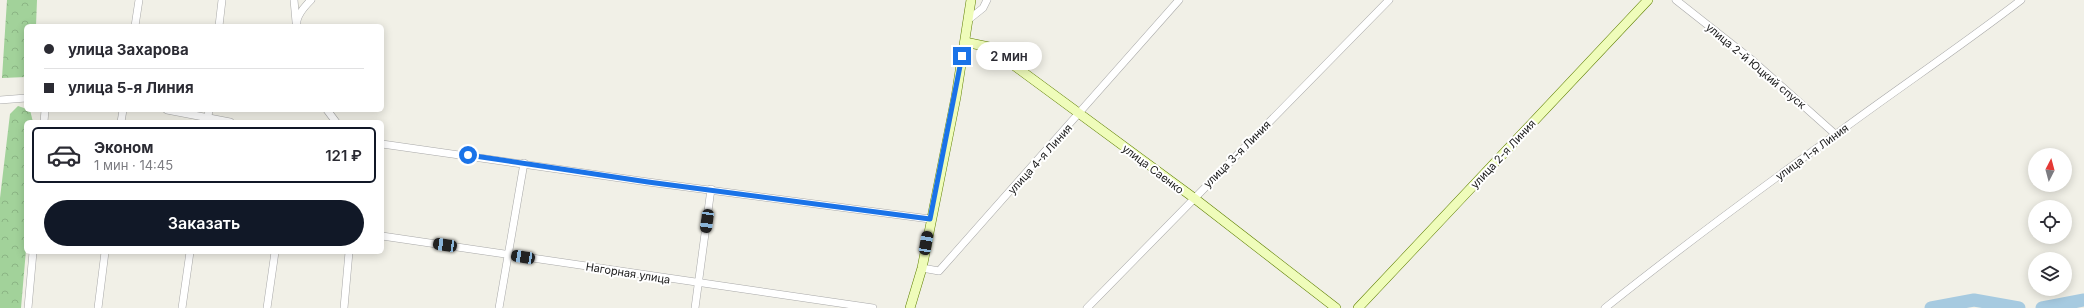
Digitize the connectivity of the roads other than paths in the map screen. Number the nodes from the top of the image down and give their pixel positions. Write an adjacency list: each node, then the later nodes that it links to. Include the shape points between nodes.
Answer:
1 (139, 0): 13 (street)
2 (222, 0): 14 (street)
3 (294, 0): 15 (street)
4 (311, 0): 15 (street, via 304,7)
5 (971, 0): 12 (street)
6 (987, 0): 12 (street, via 983,8)
7 (1179, 0): 20 (street, улица 4-я Линия)
8 (1389, 0): 27 (street, улица 3-я Линия)
9 (1648, 0): 49 (street, улица 2-я Линия)
10 (1676, 0): 23 (street, улица 2-й Юцкий спуск, via 1752,60)
11 (2021, 0): 23 (street, улица 1-я Линия, via 1964,44)
12 (968, 20): 16 (street)
13 (135, 24)
14 (219, 24)
15 (296, 24)
16 (965, 42): 20 (street, улица Саенко, via 989,47); 28 (street)
17 (24, 98): 18 (street)
18 (0, 100)
19 (179, 112): 21 (street)
20 (1080, 114): 27 (street, улица Саенко); 36 (street, улица 4-я Линия, via 939,271)
21 (208, 117): 22 (street)
22 (221, 120)
23 (1835, 134): 50 (street, улица 1-я Линия)
24 (384, 144): 25 (street)
25 (524, 163): 26 (street); 35 (street)
26 (711, 189): 28 (street); 37 (street)
27 (1194, 198): 47 (street, улица 3-я Линия); 48 (street, улица Саенко)
28 (930, 219): 36 (street)
29 (384, 236): 35 (street, Нагорная улица)
30 (33, 254): 38 (street)
31 (105, 254): 39 (street)
32 (190, 254): 40 (street)
33 (275, 254): 41 (street)
34 (349, 254): 42 (street)
35 (508, 255): 37 (street, Нагорная улица); 43 (street)
36 (922, 268): 46 (street)
37 (698, 283): 44 (street); 45 (street, Нагорная улица)
38 (28, 308)
39 (98, 308)
40 (182, 308)
41 (267, 308)
42 (344, 308)
43 (499, 308)
44 (696, 308)
45 (873, 308)
46 (910, 308)
47 (1087, 308)
48 (1336, 308)
49 (1358, 308)
50 (1605, 308)

